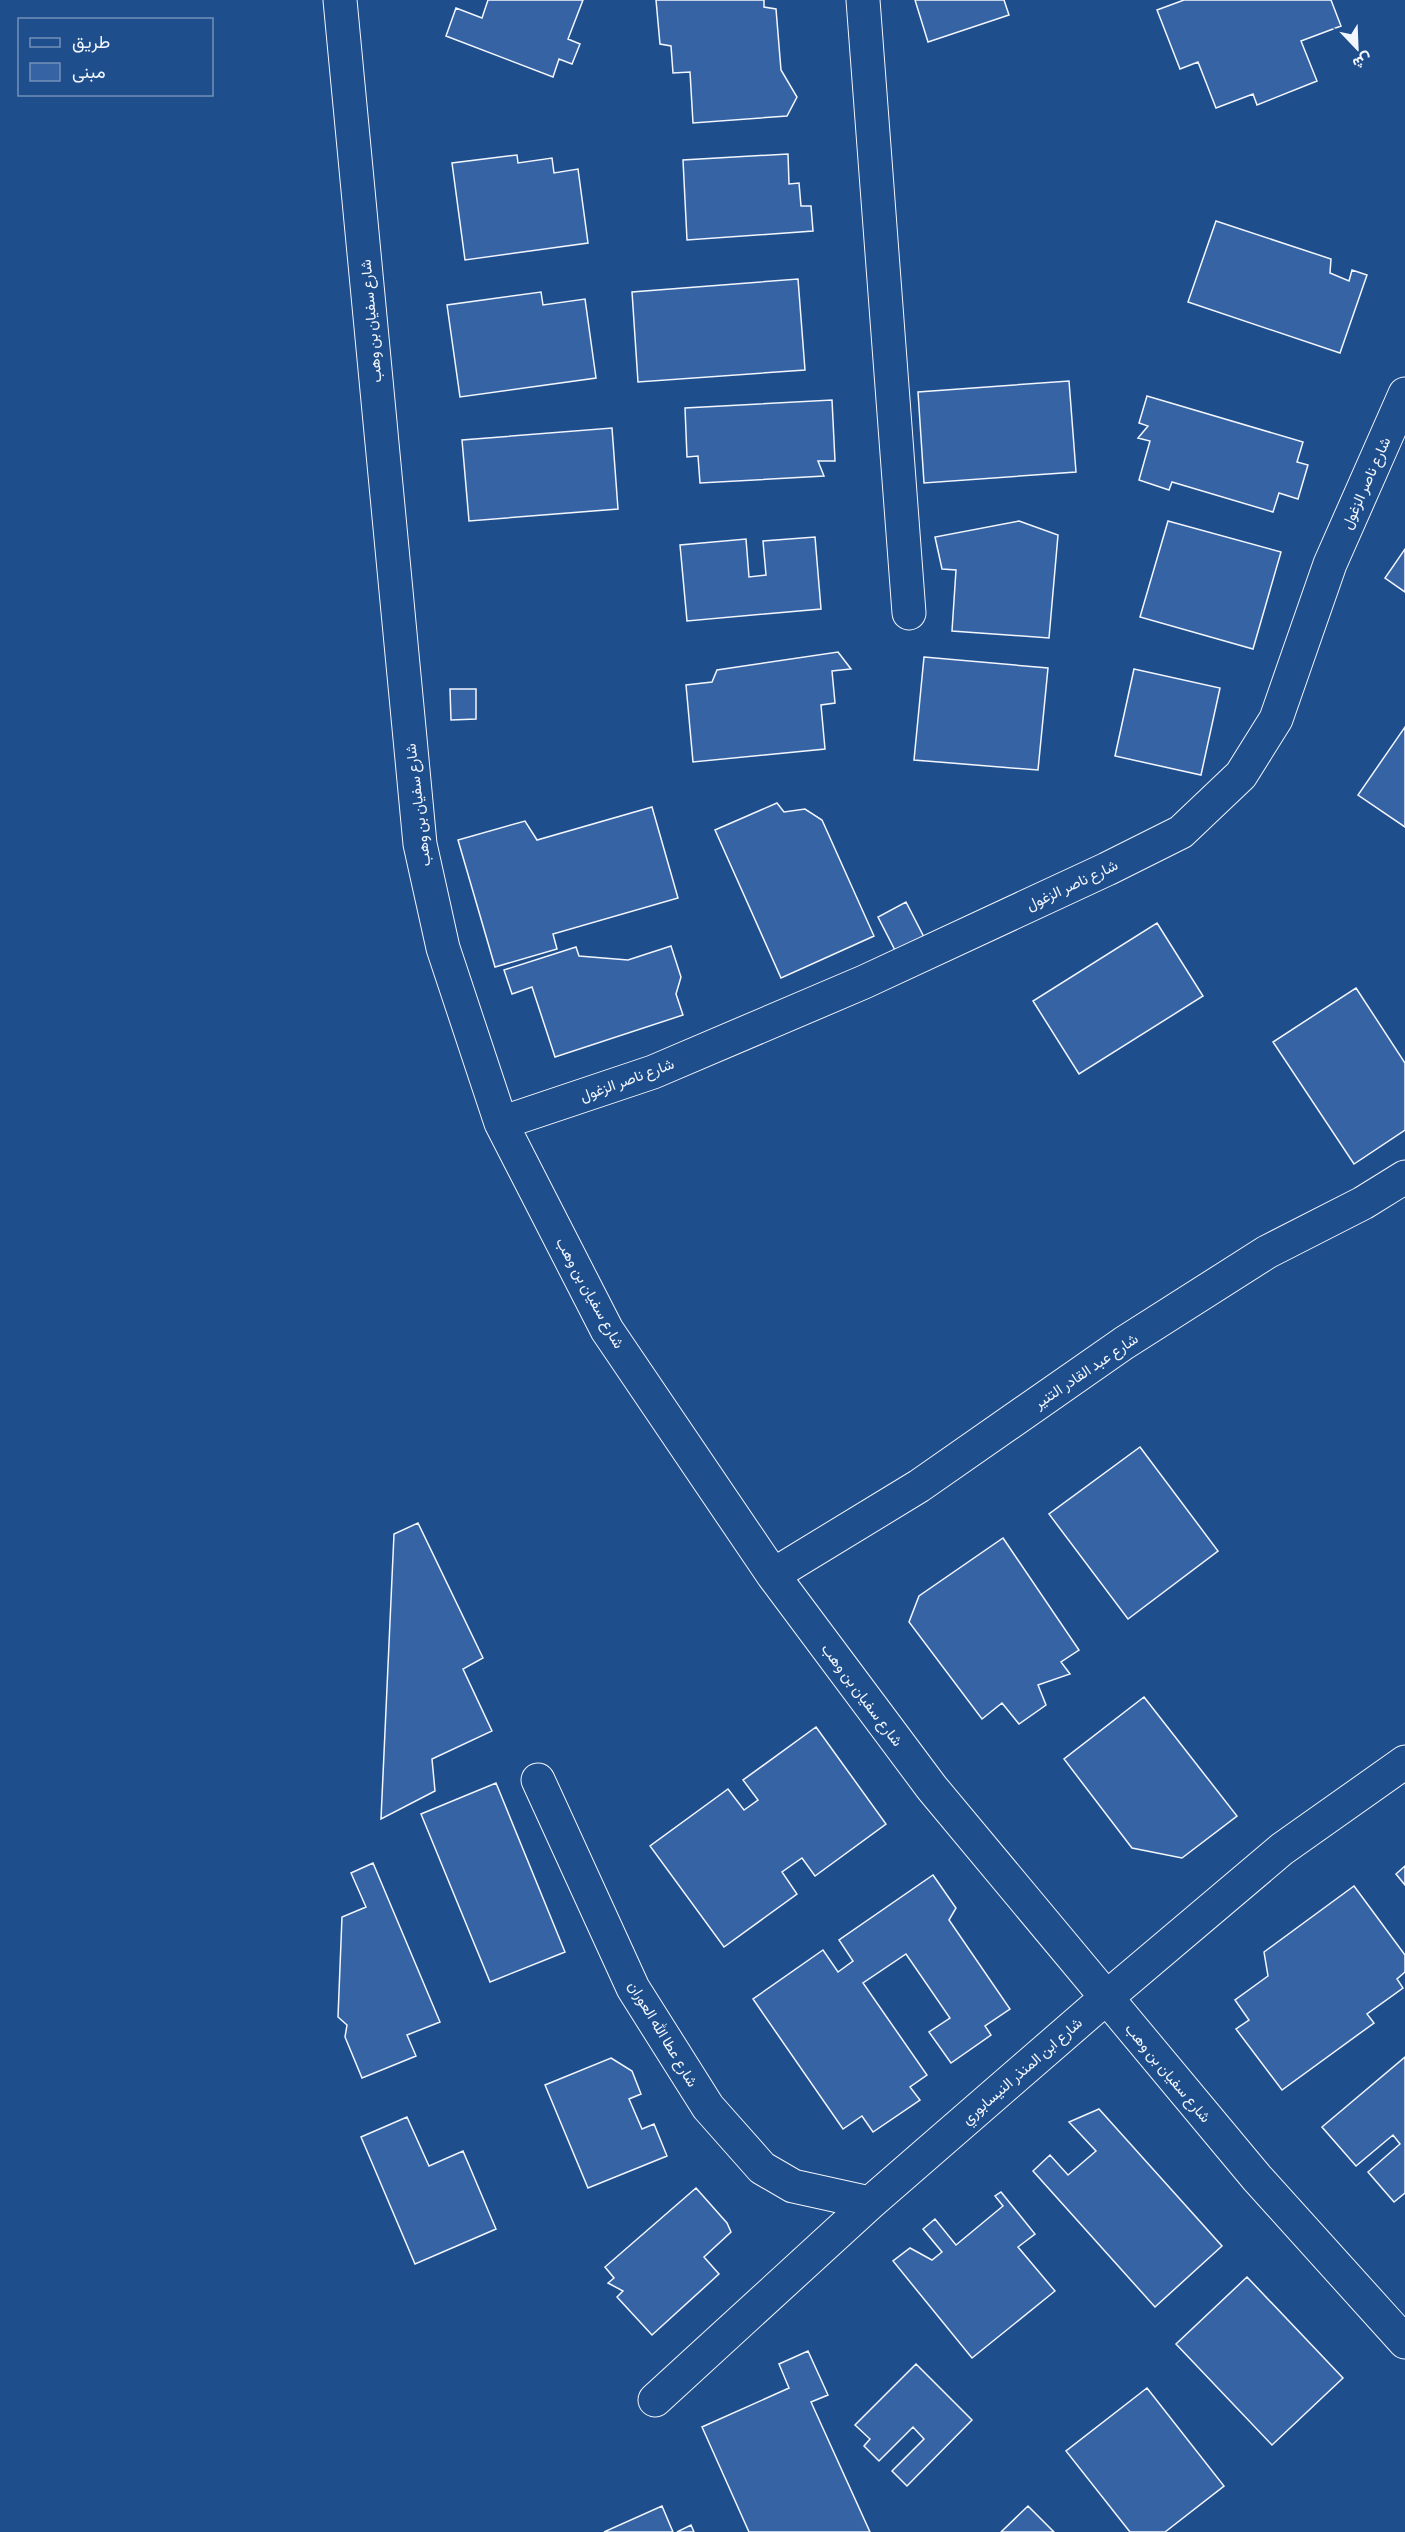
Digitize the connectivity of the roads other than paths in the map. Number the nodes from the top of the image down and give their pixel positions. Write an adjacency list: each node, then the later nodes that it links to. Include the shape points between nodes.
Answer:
1 (340, 0): 5 (street, شارع سفيان بن وهب, via 420,844 443,948)
2 (864, 0): 4 (street)
3 (1405, 394): 5 (street, شارع ناصر الزغول, via 1330,564 1276,719 1241,775 1181,832 864,982 653,1072)
4 (909, 613)
5 (501, 1123): 7 (street, شارع سفيان بن وهب, via 607,1330)
6 (1405, 1177): 7 (street, شارع عبد القادر التنير, via 1258,1258 1124,1344 919,1486)
7 (773, 1575): 10 (street, شارع سفيان بن وهب, via 932,1788)
8 (1405, 1762): 10 (street, شارع ابن المنذر النيسابوري, via 1282,1849)
9 (538, 1780): 11 (street, شارع عطا الله العوران, via 633,1988 708,2108 762,2168 793,2186)
10 (1106, 1998): 11 (street, شارع ابن المنذر النيسابوري); 12 (street, شارع سفيان بن وهب, via 1257,2178)
11 (870, 2203): 13 (street, شارع ابن المنذر النيسابوري)
12 (1405, 2342)
13 (655, 2400)

